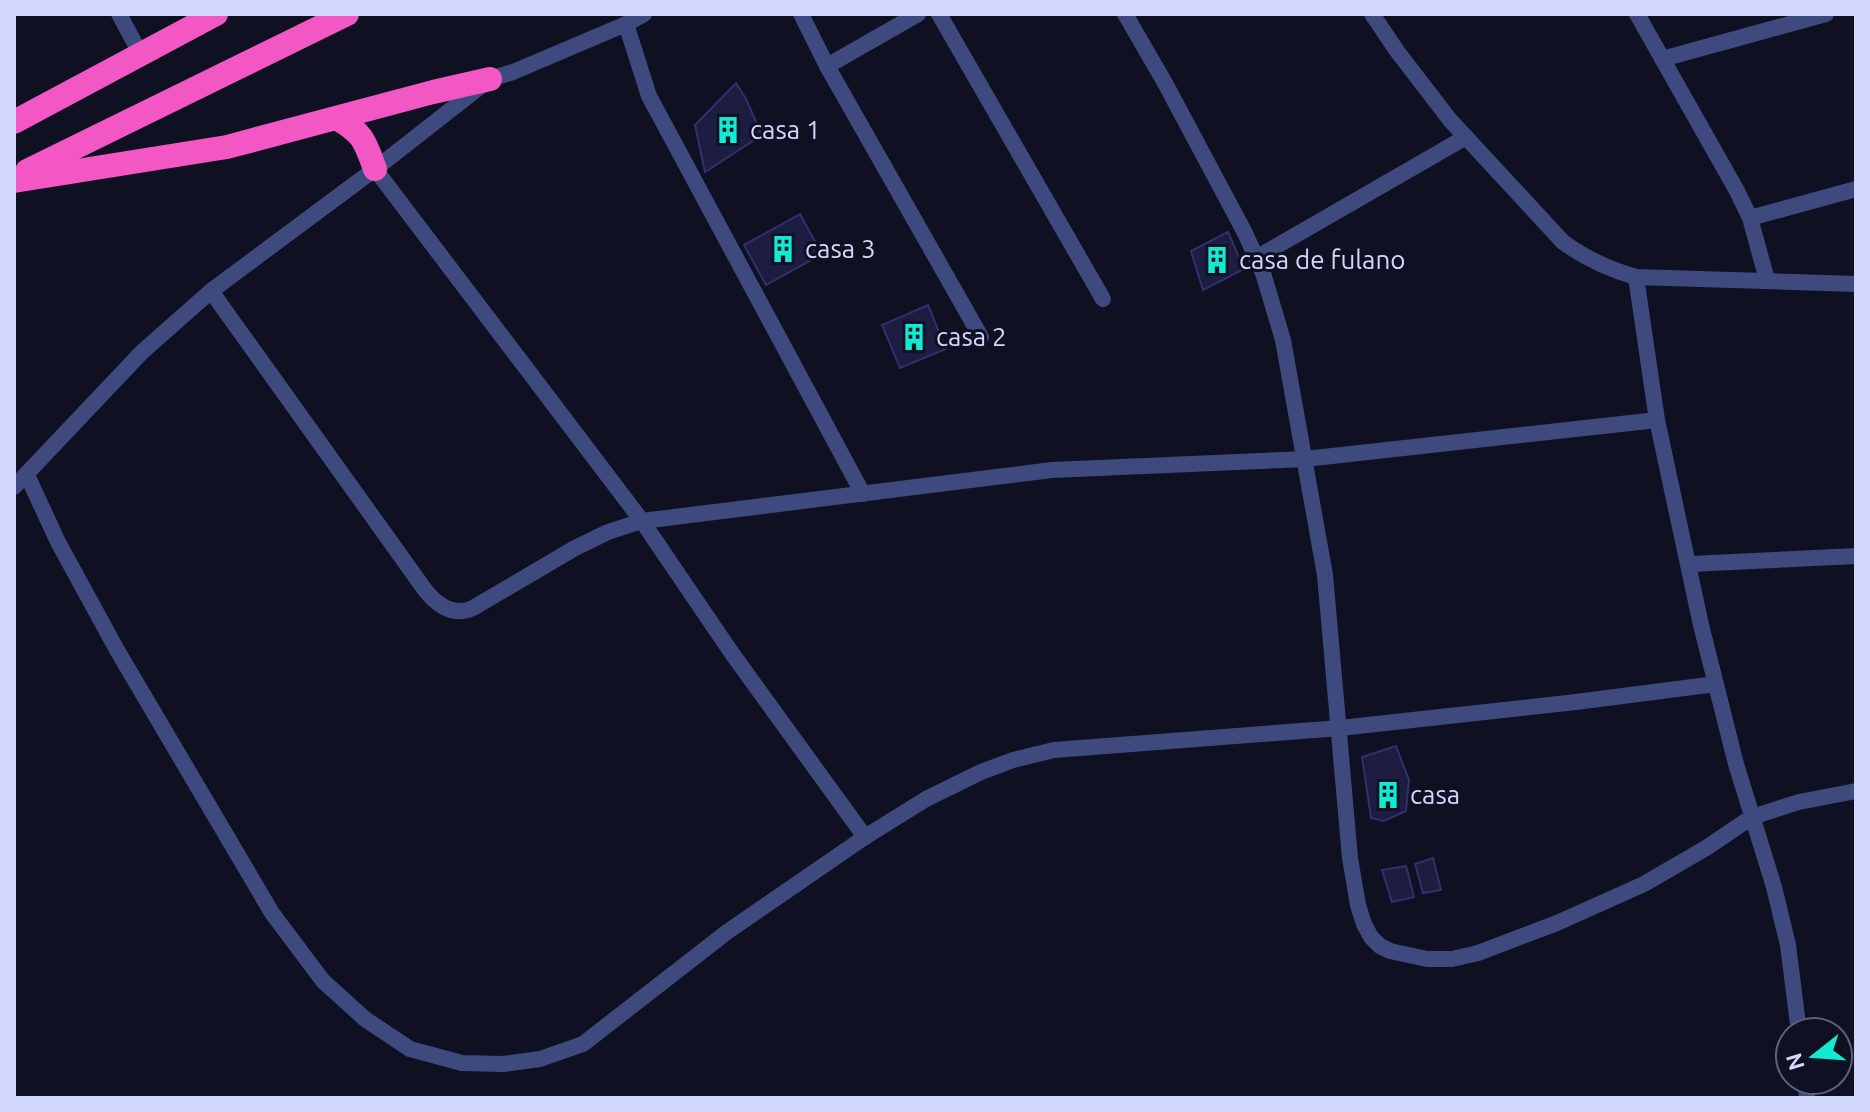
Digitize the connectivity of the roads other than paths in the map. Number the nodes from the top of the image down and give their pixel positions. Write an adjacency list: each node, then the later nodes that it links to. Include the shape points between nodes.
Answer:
1 (119, 14): 13 (street)
2 (216, 14): 13 (highway)
3 (347, 14): 21 (highway)
4 (644, 14): 12 (street)
5 (801, 14): 15 (street)
6 (918, 14): 15 (street)
7 (939, 14): 29 (street)
8 (1125, 14): 24 (street)
9 (1372, 14): 19 (street)
10 (1637, 14): 14 (street)
11 (1826, 14): 14 (street)
12 (626, 24): 16 (street); 35 (street, via 649,96)
13 (140, 53): 18 (highway)
14 (1662, 59): 23 (street)
15 (827, 66): 30 (street)
16 (490, 79): 17 (highway); 20 (street)
17 (338, 119): 20 (highway, via 363,138); 21 (highway, via 227,147)
18 (14, 122)
19 (1466, 137): 24 (street); 25 (street, via 1563,242 1598,265)
20 (375, 169): 28 (street); 36 (street)
21 (14, 179)
22 (1856, 189): 23 (street)
23 (1750, 218): 26 (street)
24 (1256, 258): 32 (street, via 1283,340)
25 (1636, 277): 26 (street); 31 (street)
26 (1767, 280): 27 (street)
27 (1856, 284)
28 (211, 291): 33 (street, via 142,352); 36 (street, via 441,606 467,611 586,543)
29 (1103, 299)
30 (981, 337)
31 (1657, 420): 32 (street); 38 (street)
32 (1305, 459): 35 (street, via 1052,470); 40 (street, via 1325,575)
33 (27, 475): 34 (street); 43 (street, via 110,637 272,913 323,981 365,1019 410,1049 462,1063 503,1064 540,1059 583,1044 727,932)
34 (14, 487)
35 (863, 494): 36 (street)
36 (642, 521): 43 (street)
37 (1856, 556): 38 (street)
38 (1689, 564): 39 (street)
39 (1716, 684): 40 (street); 42 (street)
40 (1340, 728): 42 (street, via 1358,905 1371,937 1407,956 1452,959 1557,923 1644,884); 43 (street, via 1054,750 981,772)
41 (1856, 791): 42 (street)
42 (1752, 817): 44 (street, via 1788,945)
43 (865, 837)
44 (1797, 1016)

